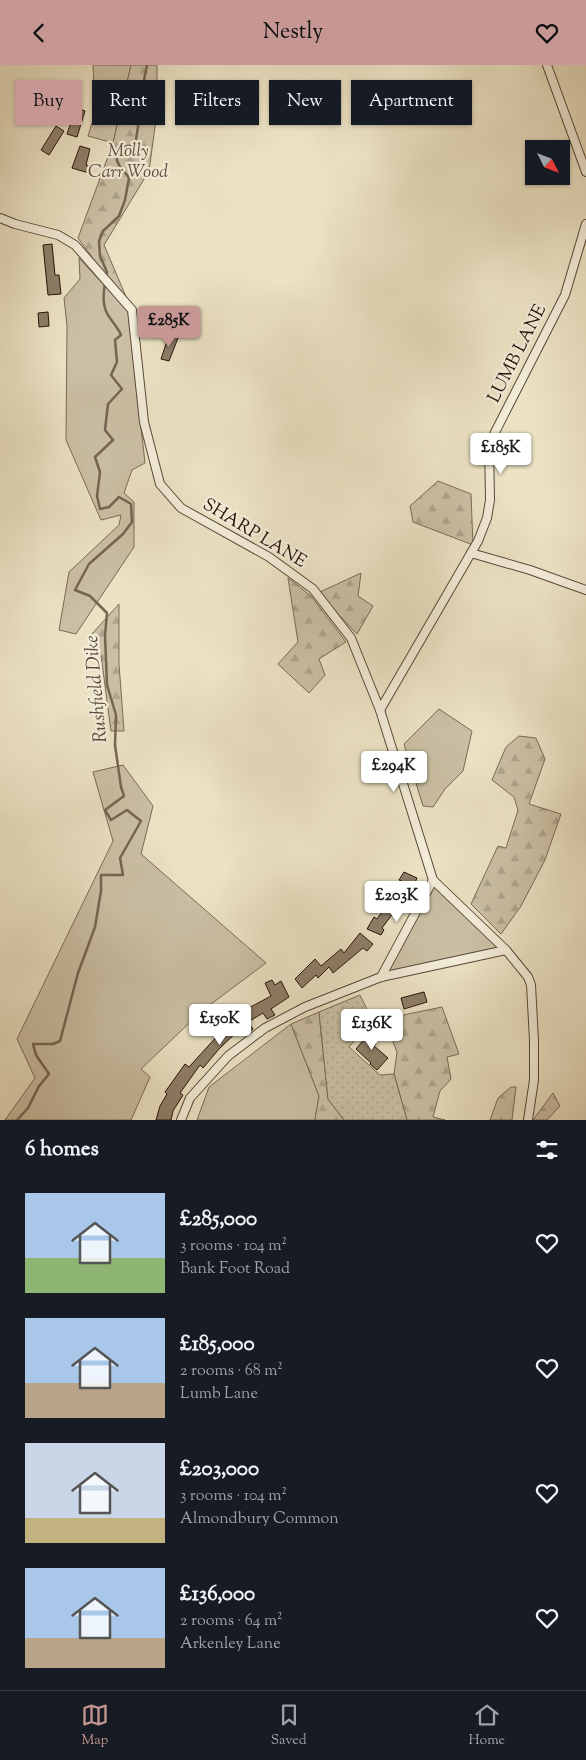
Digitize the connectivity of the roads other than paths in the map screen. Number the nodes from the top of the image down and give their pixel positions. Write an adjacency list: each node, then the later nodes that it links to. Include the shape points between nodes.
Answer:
1 (547, 65): 2 (street)
2 (586, 171)
3 (0, 218): 7 (street, SHARP LANE, via 58,235 74,245 132,310 144,422 160,484 181,508 269,557 313,589 351,637)
4 (586, 224): 5 (street, LUMB LANE, via 565,295 489,444 488,509)
5 (471, 553): 6 (street); 7 (street, LUMB LANE)
6 (586, 590)
7 (380, 710): 8 (street, SHARP LANE)
8 (433, 880): 9 (street, SHARP LANE); 10 (street)
9 (506, 950): 10 (street); 12 (street, SHARP LANE, via 531,985 534,1080)
10 (381, 977): 11 (street, via 305,1007 265,1028 228,1056 190,1099)
11 (181, 1120)
12 (528, 1120)

